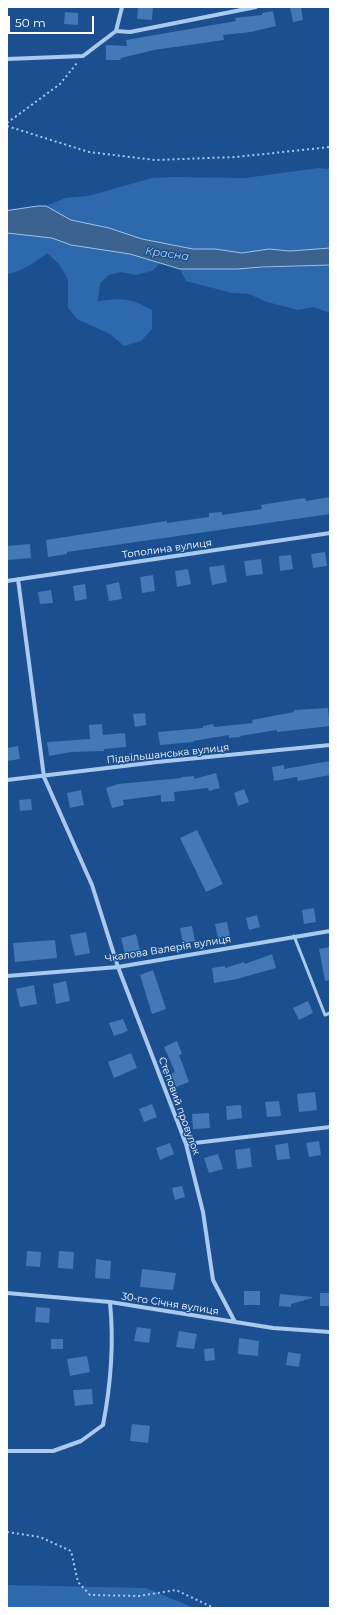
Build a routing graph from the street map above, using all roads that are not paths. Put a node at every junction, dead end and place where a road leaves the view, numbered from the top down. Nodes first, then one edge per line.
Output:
1 (122, 7) edge
2 (256, 7) edge
3 (116, 31) junction
4 (7, 59) edge
5 (330, 533) edge
6 (18, 579) junction
7 (7, 581) edge
8 (330, 745) edge
9 (44, 776) junction
10 (7, 780) edge
11 (330, 931) edge
12 (294, 936) junction
13 (118, 967) junction
14 (7, 976) edge
15 (330, 1013) edge
16 (330, 1126) edge
17 (186, 1144) junction
18 (7, 1293) edge
19 (110, 1302) junction
20 (235, 1322) junction
21 (330, 1332) edge
22 (7, 1450) edge

1 - 3 street
2 - 3 street
3 - 4 street
5 - 6 street, Тополина вулиця
6 - 7 street, Тополина вулиця
6 - 9 street, Степовий провулок
8 - 9 street, Підвільшанська вулиця
9 - 10 street, Підвільшанська вулиця
9 - 13 street, Степовий провулок
11 - 12 street, Чкалова Валерія вулиця
12 - 13 street, Чкалова Валерія вулиця
12 - 15 lane
13 - 14 street, Чкалова Валерія вулиця
13 - 17 street, Степовий провулок
16 - 17 street
17 - 20 street, Степовий провулок
18 - 19 street, 30-го Січня вулиця
19 - 20 street, 30-го Січня вулиця
19 - 22 street
20 - 21 street, 30-го Січня вулиця

